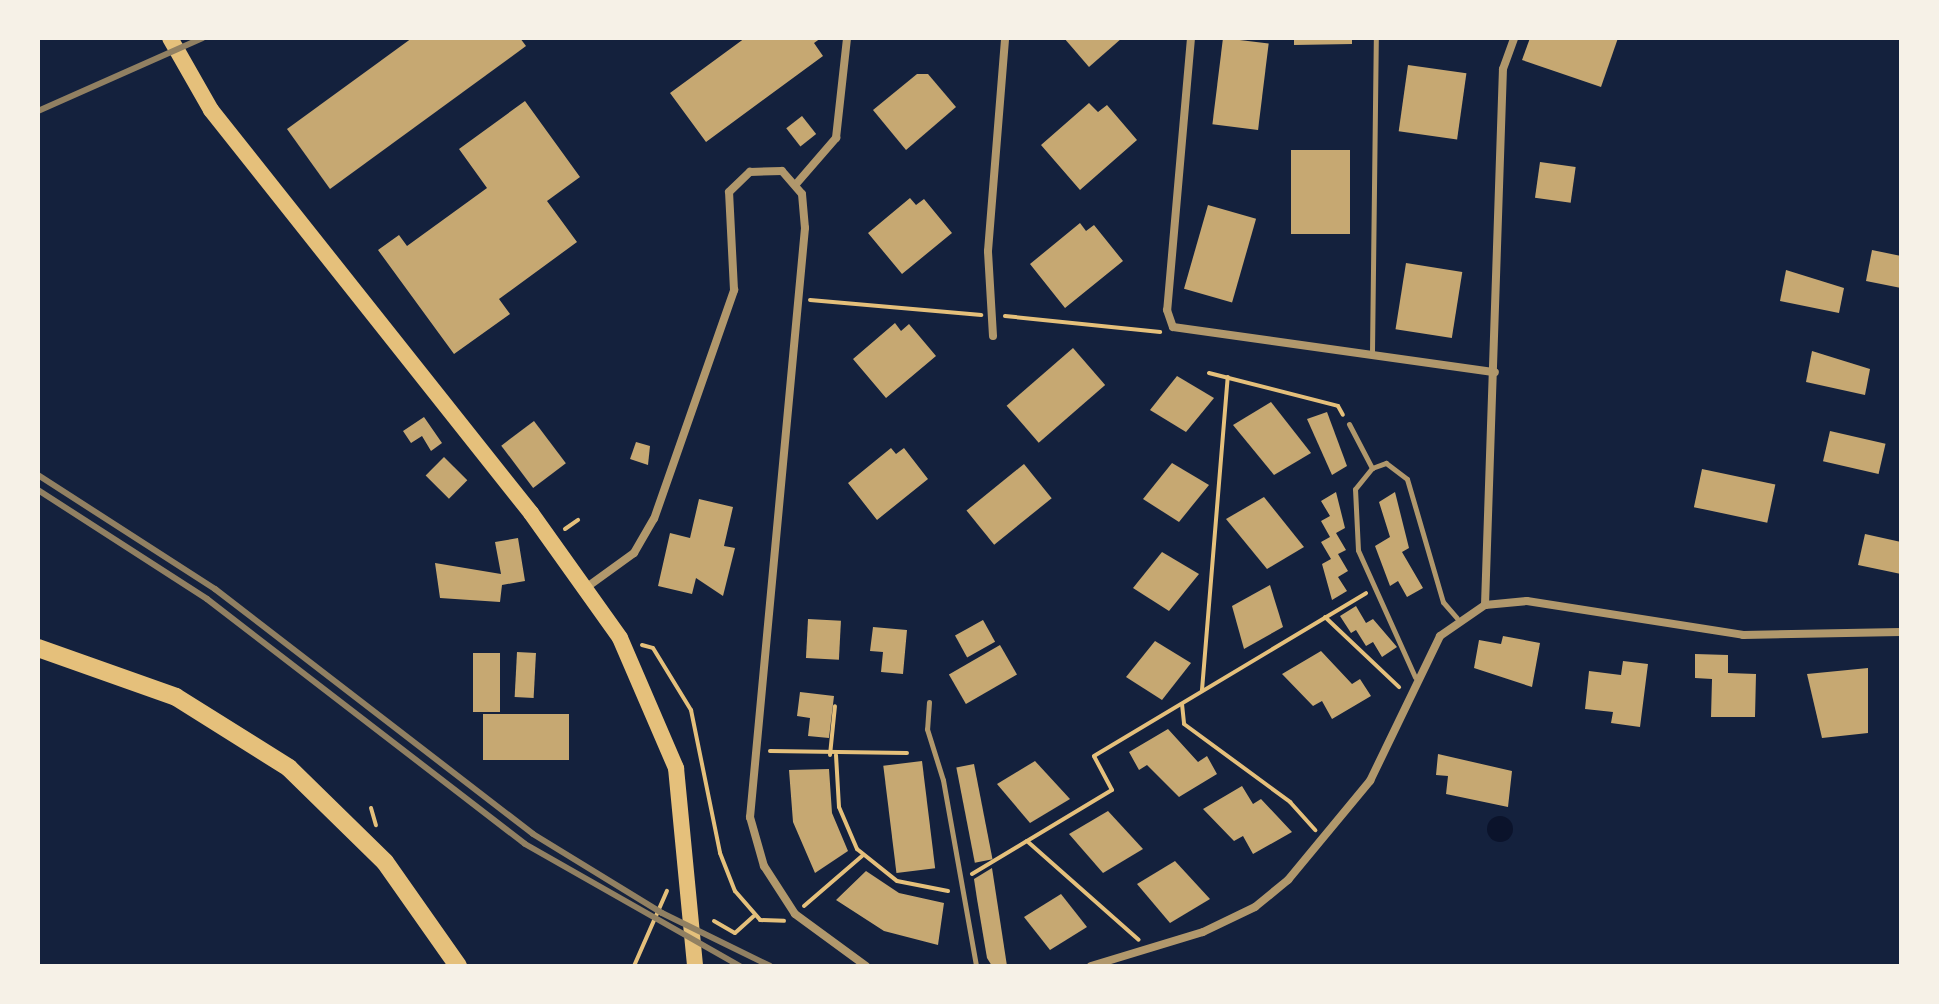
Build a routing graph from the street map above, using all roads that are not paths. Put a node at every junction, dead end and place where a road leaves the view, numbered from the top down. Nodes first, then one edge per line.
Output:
1 (170, 38) edge
2 (847, 38) edge
3 (1005, 38) edge
4 (1191, 38) edge
5 (1376, 38) edge
6 (1514, 38) edge
7 (797, 183) junction
8 (993, 336) dead end
9 (1372, 352) junction
10 (1495, 372) junction
11 (1349, 424) road end
12 (1372, 468) junction
13 (587, 587) junction
14 (1485, 605) junction
15 (1457, 618) junction
16 (1901, 632) edge
17 (38, 648) edge
18 (1415, 677) junction
19 (929, 702) dead end
20 (458, 966) edge
21 (695, 966) edge
22 (866, 966) edge
23 (976, 966) edge
24 (1091, 966) edge

1 - 13 main road
2 - 7 street
3 - 8 street
4 - 9 street
5 - 9 lane
6 - 10 street
7 - 13 street
7 - 22 street
9 - 10 street
10 - 14 street
11 - 12 lane
12 - 15 lane
12 - 18 lane
13 - 21 main road
14 - 15 street
14 - 16 street
15 - 18 street
17 - 20 main road
18 - 24 street
19 - 23 lane

